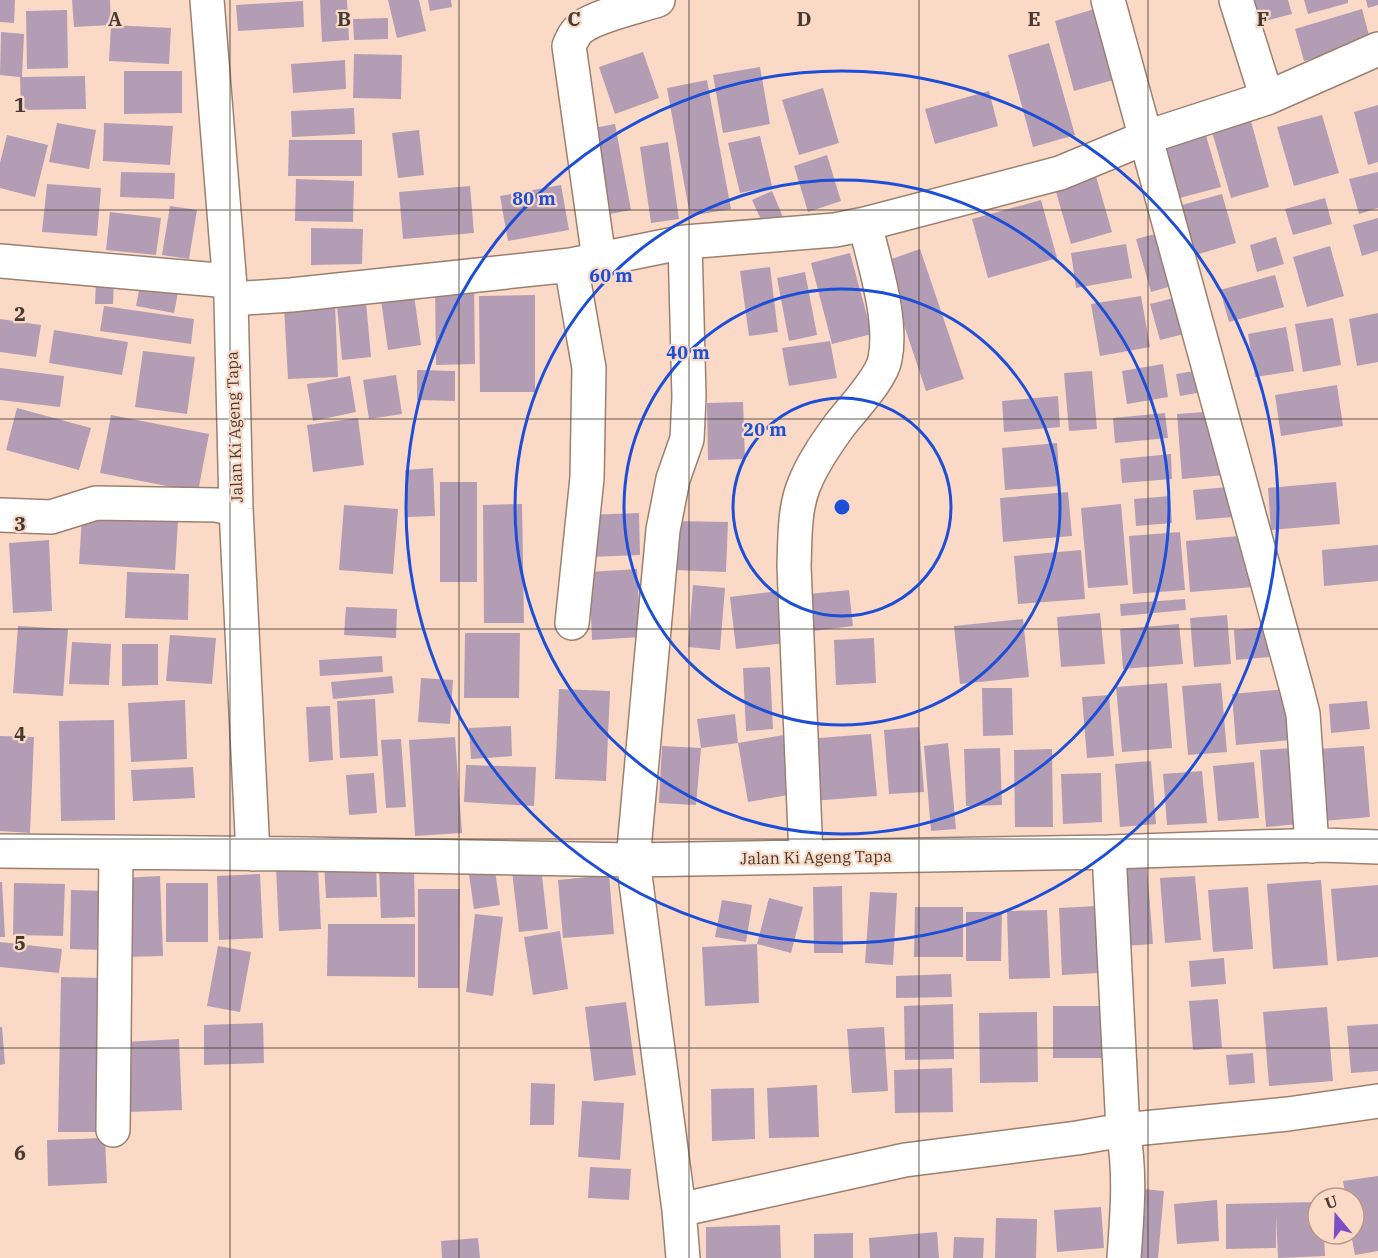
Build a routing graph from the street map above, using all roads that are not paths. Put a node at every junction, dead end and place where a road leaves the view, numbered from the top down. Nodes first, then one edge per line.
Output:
1 (207, 0) edge
2 (658, 0) edge
3 (1108, 0) edge
4 (1236, 0) edge
5 (1378, 49) edge
6 (1267, 98) junction
7 (1147, 137) junction
8 (865, 224) junction
9 (685, 242) junction
10 (0, 261) edge
11 (585, 262) junction
12 (237, 293) junction
13 (236, 509) junction
14 (0, 515) edge
15 (573, 624) dead end
16 (1312, 846) junction
17 (1378, 846) edge
18 (0, 851) edge
19 (1109, 852) junction
20 (116, 853) junction
21 (278, 854) junction
22 (806, 857) junction
23 (633, 860) junction
24 (1378, 1101) edge
25 (113, 1130) dead end
26 (1126, 1157) junction
27 (681, 1232) edge
28 (1124, 1258) edge

1 - 12 street, Jalan Ki Ageng Tapa
2 - 11 street
3 - 7 street
4 - 6 street
5 - 6 street
6 - 7 street
7 - 8 street
7 - 16 street
8 - 9 street
8 - 22 street
9 - 11 street
9 - 23 street
10 - 12 street
11 - 12 street
11 - 15 street
12 - 13 street, Jalan Ki Ageng Tapa
13 - 14 street
13 - 21 street, Jalan Ki Ageng Tapa
16 - 17 street, Jalan Ki Ageng Tapa
16 - 19 street, Jalan Ki Ageng Tapa
18 - 20 street, Jalan Ki Ageng Tapa
19 - 22 street, Jalan Ki Ageng Tapa
19 - 26 street
20 - 21 street, Jalan Ki Ageng Tapa
20 - 25 street
21 - 23 street, Jalan Ki Ageng Tapa
22 - 23 street, Jalan Ki Ageng Tapa
23 - 27 street
24 - 26 street
26 - 27 street
26 - 28 street

